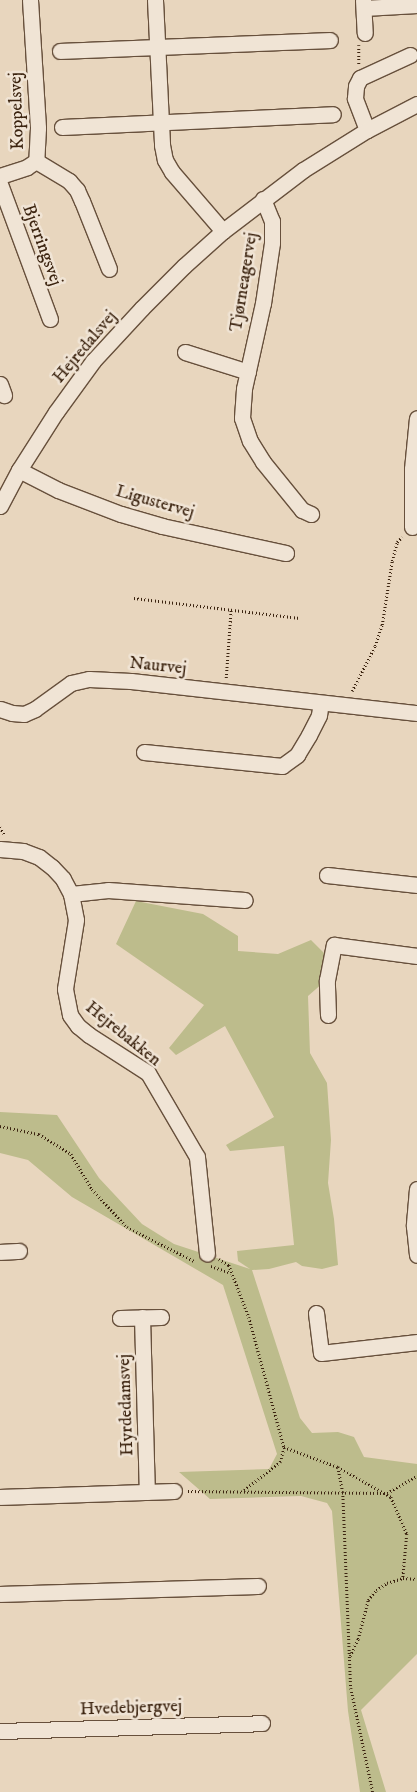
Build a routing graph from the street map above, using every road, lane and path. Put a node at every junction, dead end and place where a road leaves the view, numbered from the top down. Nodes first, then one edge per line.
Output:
1 (30, 0) edge
2 (155, 0) edge
3 (364, 4) edge
4 (417, 5) edge
5 (365, 32) joint
6 (330, 40) dead end
7 (157, 47) junction
8 (60, 51) dead end
9 (410, 55) dead end
10 (360, 78) junction
11 (416, 108) edge
12 (333, 114) dead end
13 (161, 122) junction
14 (62, 127) dead end
15 (367, 130) junction
16 (36, 161) junction
17 (0, 176) edge
18 (0, 184) edge
19 (263, 199) junction
20 (223, 230) junction
21 (109, 269) dead end
22 (50, 319) dead end
23 (185, 352) dead end
24 (248, 372) junction
25 (417, 418) edge
26 (414, 469) edge
27 (19, 470) junction
28 (0, 506) edge
29 (311, 514) dead end
30 (412, 527) joint
31 (286, 553) dead end
32 (134, 598) dead end
33 (231, 609) junction
34 (300, 618) dead end
35 (224, 692) junction
36 (322, 703) junction
37 (349, 705) junction
38 (0, 709) edge
39 (417, 713) edge
40 (144, 752) dead end
41 (0, 849) edge
42 (327, 875) dead end
43 (417, 885) edge
44 (71, 894) junction
45 (245, 900) dead end
46 (417, 956) edge
47 (328, 1015) dead end
48 (0, 1126) edge
49 (417, 1189) edge
50 (19, 1251) dead end
51 (0, 1252) edge
52 (417, 1255) edge
53 (202, 1259) junction
54 (231, 1273) junction
55 (316, 1313) dead end
56 (142, 1317) junction
57 (161, 1317) dead end
58 (120, 1318) dead end
59 (417, 1342) edge
60 (284, 1447) junction
61 (338, 1467) junction
62 (417, 1476) edge
63 (242, 1491) junction
64 (147, 1492) junction
65 (174, 1492) joint
66 (343, 1492) junction
67 (387, 1493) junction
68 (0, 1497) edge
69 (404, 1578) junction
70 (417, 1579) edge
71 (258, 1586) dead end
72 (0, 1594) edge
73 (349, 1658) junction
74 (262, 1723) dead end
75 (0, 1731) edge
76 (373, 1792) edge

1 - 16 street, Koppelsvej
2 - 7 street
3 - 4 street
3 - 5 street
5 - 10 path
6 - 7 street
7 - 8 street
7 - 13 street
9 - 10 street
10 - 15 street
11 - 15 street, Hejredalsvej
12 - 13 street
13 - 14 street
13 - 20 street
15 - 19 street, Hejredalsvej
16 - 17 street
16 - 21 street
18 - 22 street, Bjerringsvej
19 - 20 street, Hejredalsvej
19 - 24 street, Tjørneagervej
20 - 27 street, Hejredalsvej
23 - 24 street
24 - 29 street, Tjørneagervej
25 - 26 street
26 - 30 street
27 - 28 street, Hejredalsvej
27 - 31 street, Ligustervej
30 - 37 path
32 - 33 path
33 - 34 path
33 - 35 path
35 - 36 street, Naurvej
35 - 38 street, Naurvej
36 - 37 street, Naurvej
36 - 40 street
37 - 39 street, Naurvej
41 - 44 street, Hejrebakken
42 - 43 street
44 - 45 street
44 - 53 street, Hejrebakken
46 - 47 street
48 - 53 path
49 - 52 street
50 - 51 street
53 - 54 path
53 - 54 path
54 - 60 path
55 - 59 street
56 - 57 street
56 - 58 street
56 - 64 street, Hyrdedamsvej
60 - 61 path
60 - 63 path
61 - 66 path
61 - 67 path
62 - 67 path
63 - 65 path
63 - 66 path
64 - 65 street
64 - 68 street
66 - 67 path
66 - 73 path
67 - 69 path
69 - 70 path
69 - 73 path
71 - 72 street
73 - 76 path
74 - 75 street, Hvedebjergvej

